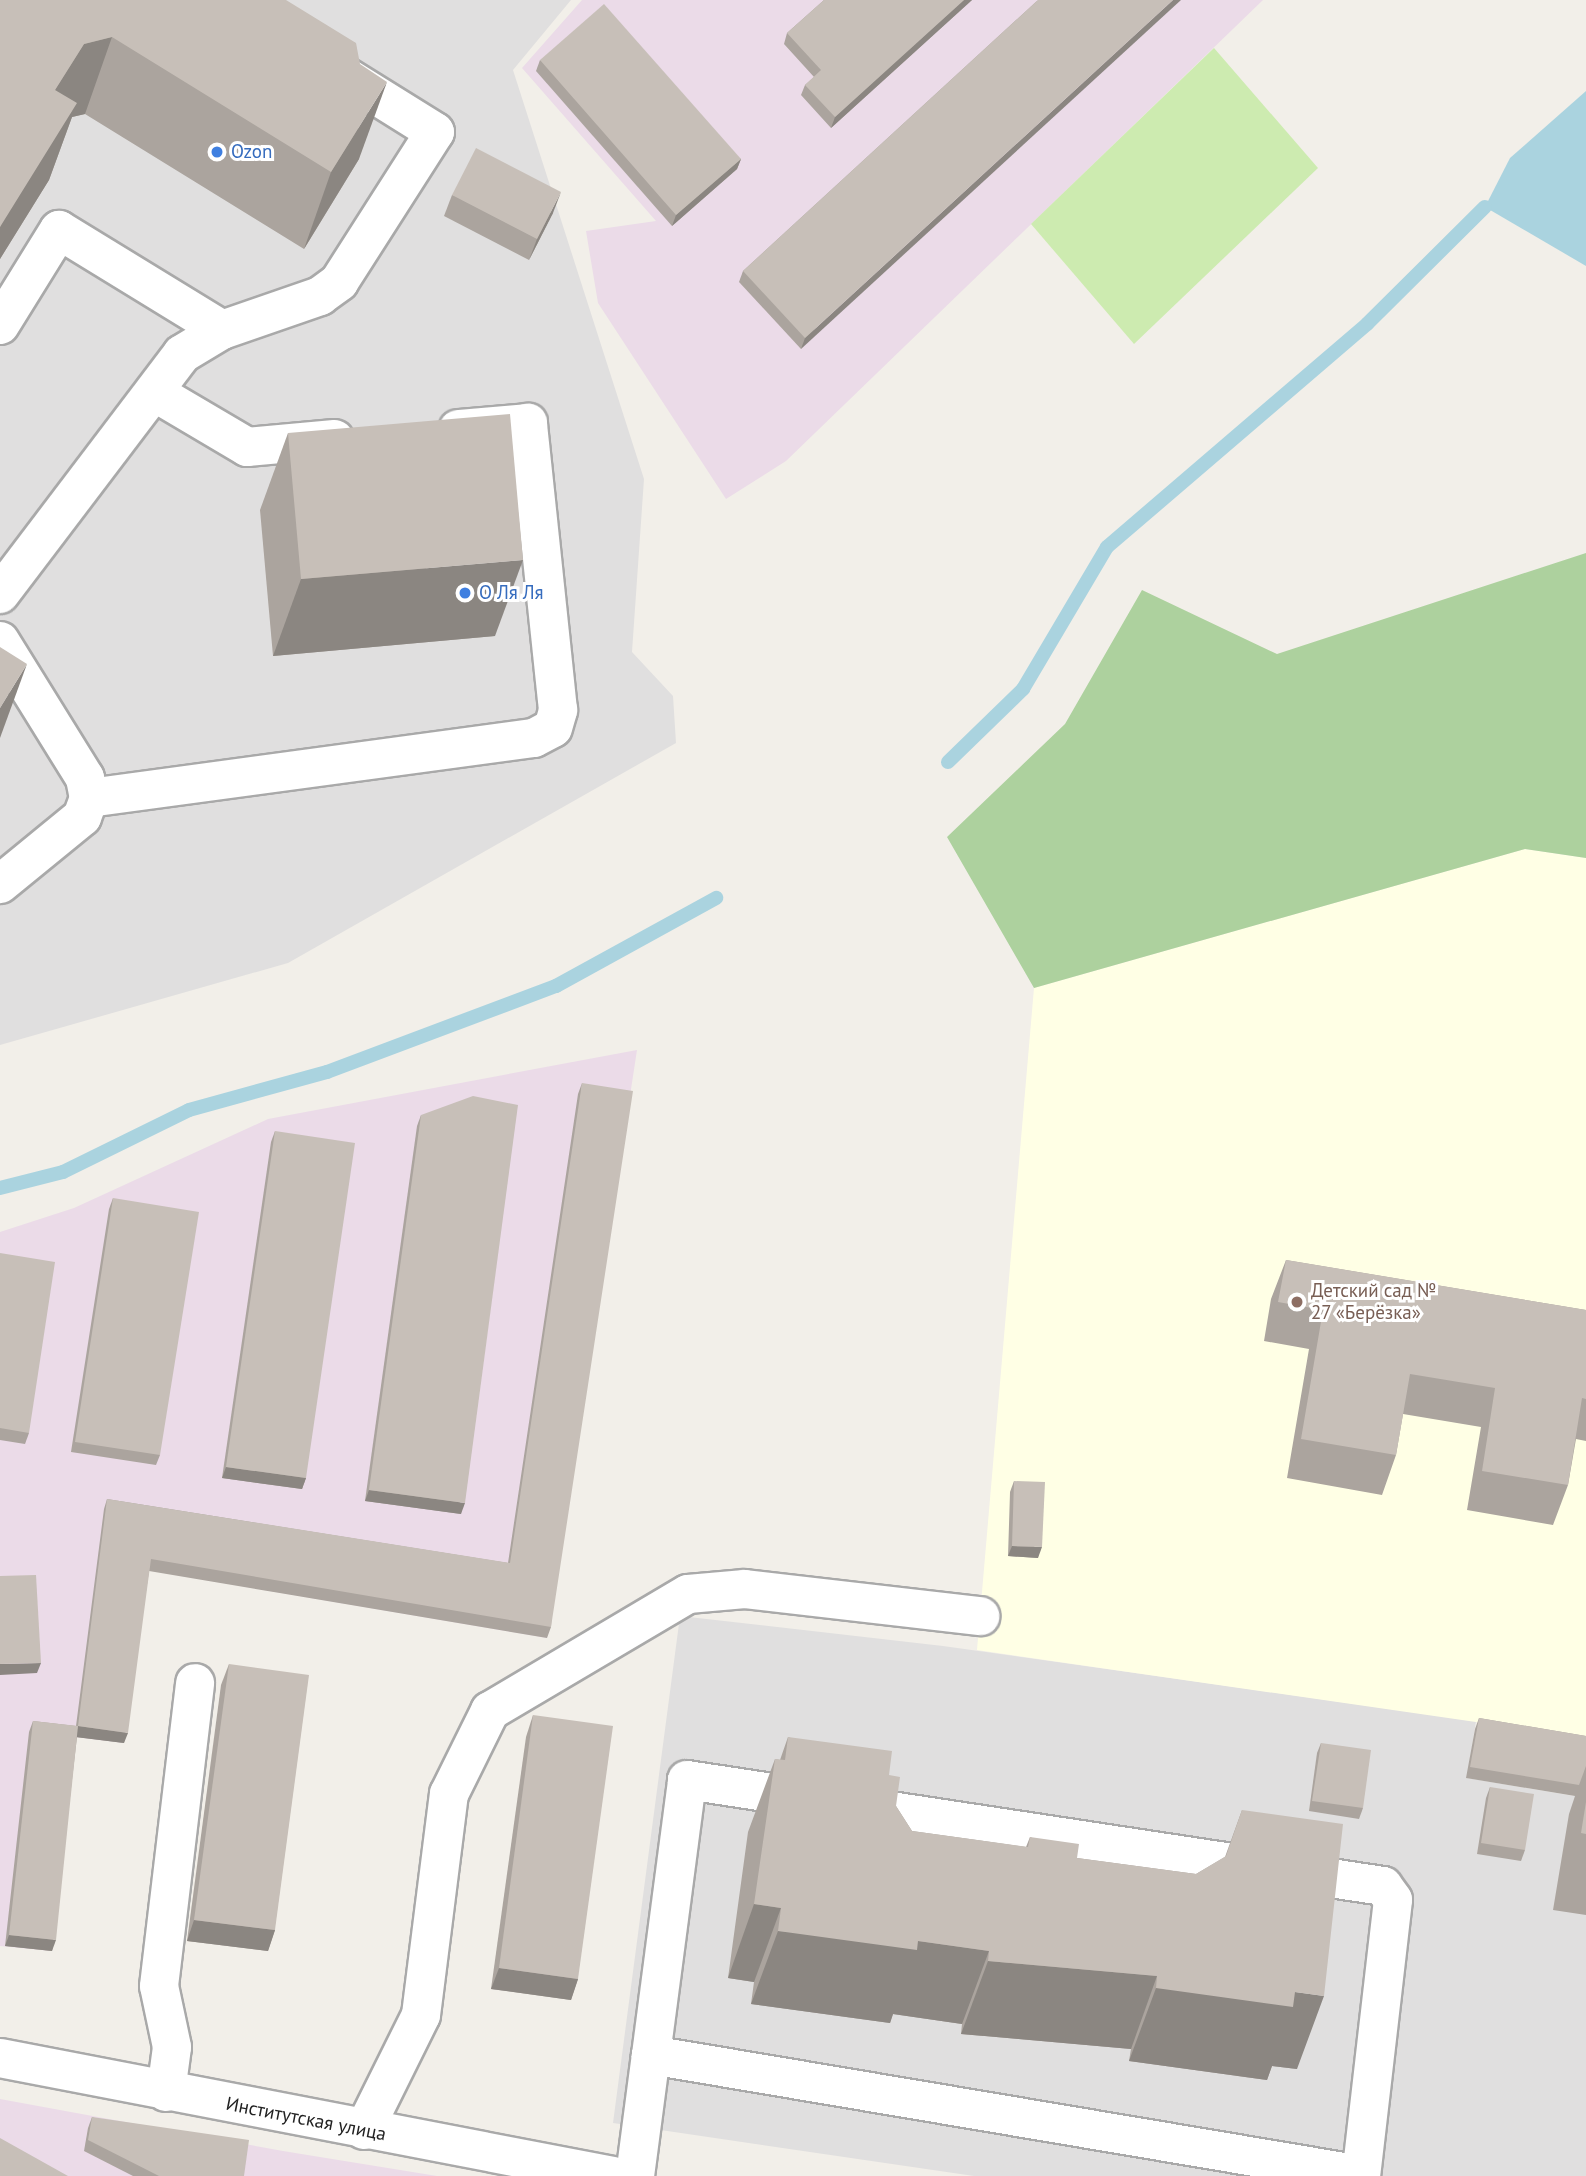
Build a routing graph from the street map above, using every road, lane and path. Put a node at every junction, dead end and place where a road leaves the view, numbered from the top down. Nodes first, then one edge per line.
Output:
1 (305, 51) edge
2 (0, 325) edge
3 (222, 330) junction
4 (154, 392) junction
5 (420, 432) edge
6 (366, 437) edge
7 (0, 594) edge
8 (0, 641) edge
9 (89, 798) junction
10 (0, 884) edge
11 (981, 1616) dead end
12 (195, 1683) dead end
13 (651, 2056) junction
14 (0, 2058) edge
15 (166, 2092) junction
16 (364, 2130) junction
17 (1361, 2175) edge
18 (613, 2176) edge
19 (635, 2176) edge

1 - 3 street
2 - 3 street
3 - 4 street
4 - 6 street
4 - 7 street
5 - 9 street
8 - 9 street
9 - 10 street
11 - 16 street
12 - 15 street
13 - 17 street
13 - 17 street
13 - 19 street
14 - 15 street, Институтская улица
15 - 16 street, Институтская улица
16 - 18 street, Институтская улица

